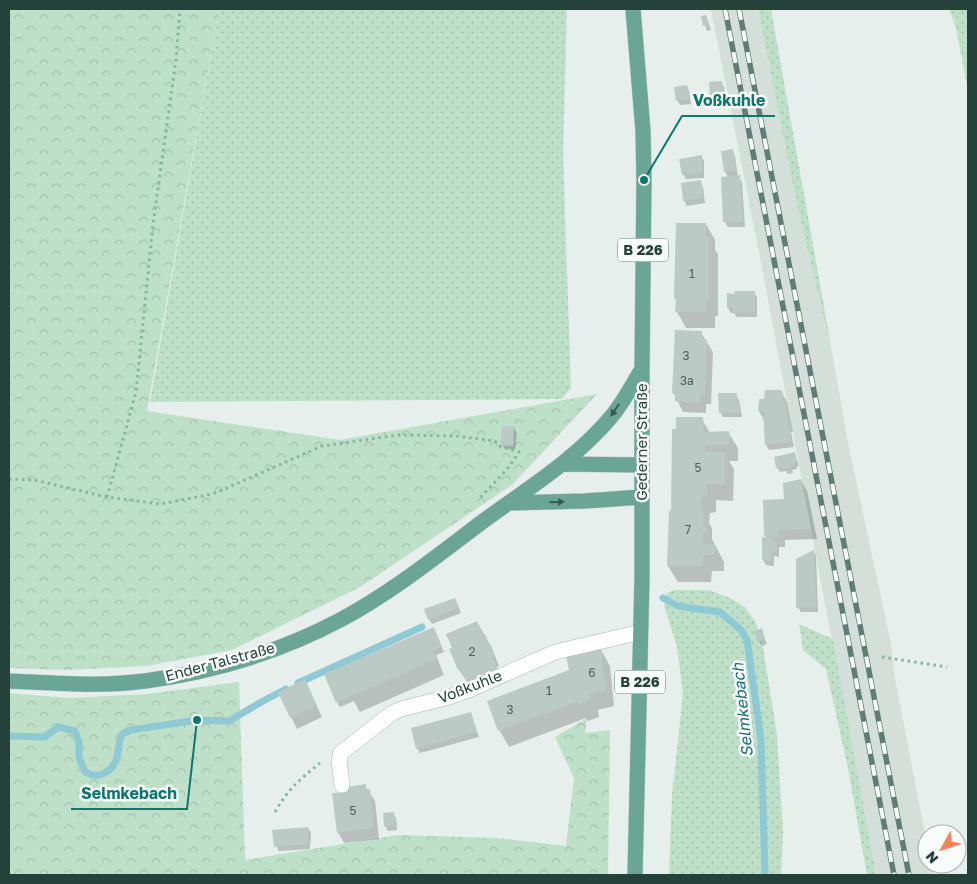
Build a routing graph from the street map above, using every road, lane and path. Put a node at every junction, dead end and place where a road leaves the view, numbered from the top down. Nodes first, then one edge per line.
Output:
1 (180, 9) edge
2 (633, 9) edge
3 (642, 369) junction
4 (520, 452) dead end
5 (562, 464) junction
6 (642, 465) junction
7 (9, 479) edge
8 (107, 497) junction
9 (642, 497) junction
10 (508, 502) junction
11 (641, 632) junction
12 (882, 657) dead end
13 (947, 667) dead end
14 (9, 681) edge
15 (341, 753) junction
16 (342, 785) dead end
17 (275, 812) dead end
18 (635, 875) edge

1 - 8 path
2 - 3 main road, Gederner Straße / B 226
3 -> 5 main road, Ender Talstraße
3 - 6 main road, Gederner Straße / B 226
4 - 8 path
5 - 6 main road
5 - 10 main road, Ender Talstraße
6 - 9 main road, Gederner Straße / B 226
7 - 8 path
10 -> 9 main road
9 - 11 main road, Gederner Straße / B 226
10 - 14 main road, Ender Talstraße
11 - 15 street, Voßkuhle
11 - 18 main road, Gederner Straße / B 226
12 - 13 path
15 - 16 street
15 - 17 path

